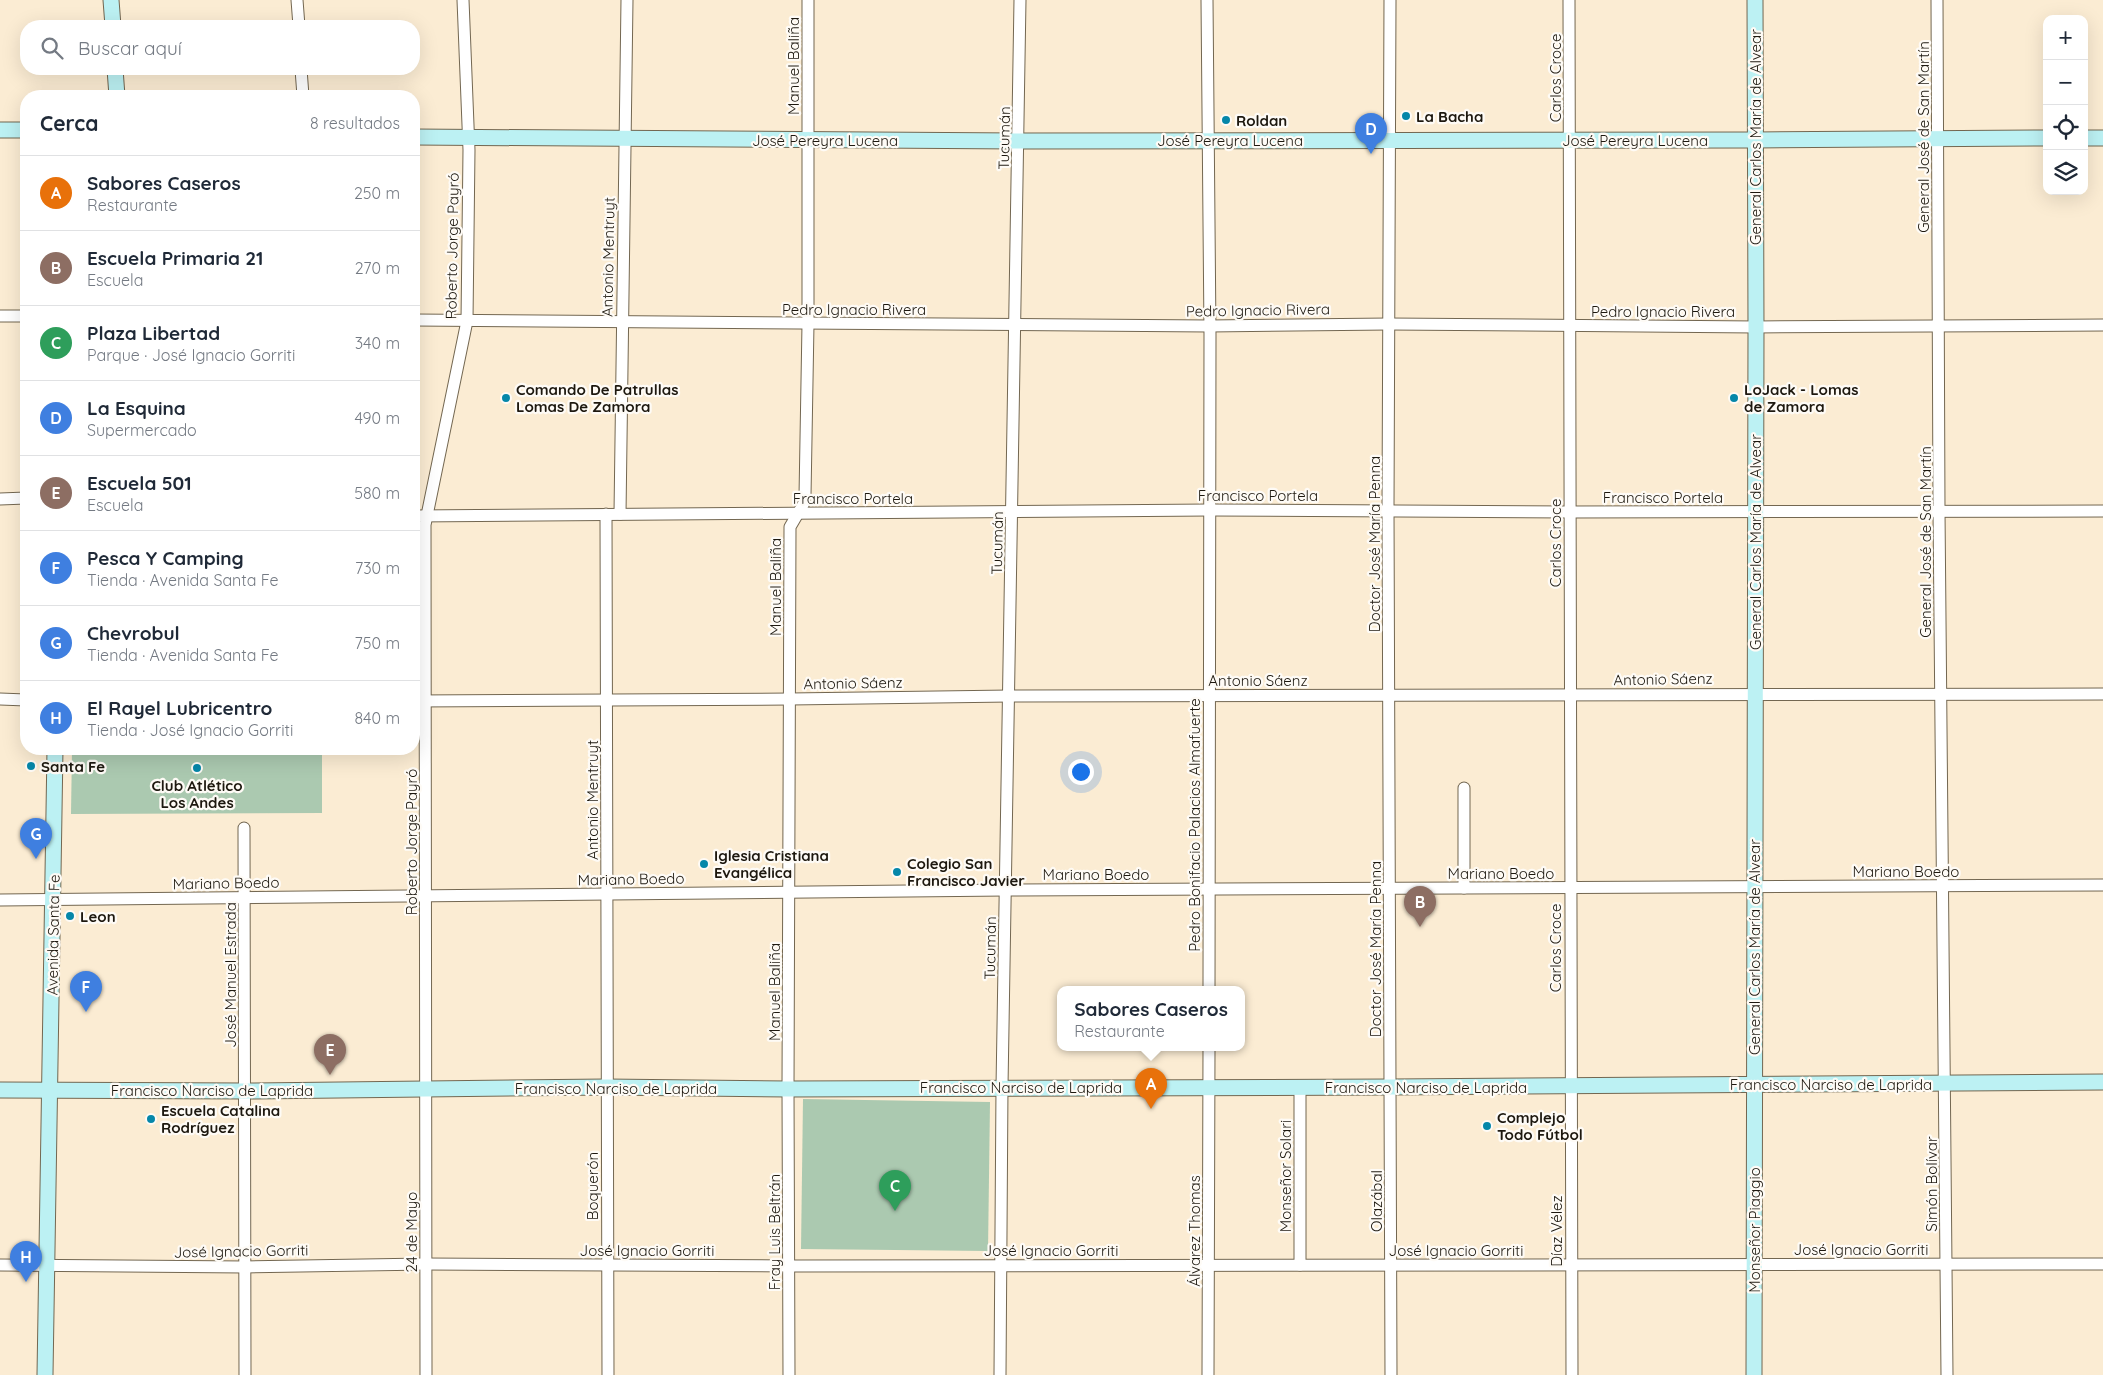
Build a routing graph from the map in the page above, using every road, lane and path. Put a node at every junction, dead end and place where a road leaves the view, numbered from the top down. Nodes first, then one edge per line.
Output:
1 (111, 0) edge
2 (297, 0) edge
3 (463, 0) edge
4 (627, 0) edge
5 (808, 0) edge
6 (1020, 0) edge
7 (1207, 0) edge
8 (1390, 0) edge
9 (1569, 0) edge
10 (1755, 0) edge
11 (1937, 0) edge
12 (113, 20) edge
13 (299, 20) edge
14 (115, 75) edge
15 (301, 75) edge
16 (117, 90) edge
17 (303, 90) edge
18 (0, 130) edge
19 (20, 130) edge
20 (420, 136) edge
21 (1938, 137) junction
22 (468, 138) junction
23 (2043, 138) edge
24 (2088, 138) edge
25 (2103, 138) edge
26 (626, 139) junction
27 (807, 139) junction
28 (1390, 139) junction
29 (1570, 140) junction
30 (1755, 140) junction
31 (1019, 141) junction
32 (1209, 141) junction
33 (0, 316) edge
34 (20, 316) edge
35 (420, 320) edge
36 (466, 321) junction
37 (622, 322) junction
38 (808, 324) junction
39 (1389, 324) junction
40 (1015, 325) junction
41 (2103, 325) edge
42 (1209, 326) junction
43 (1569, 326) junction
44 (1940, 326) junction
45 (1756, 327) junction
46 (20, 498) edge
47 (0, 499) edge
48 (1210, 510) junction
49 (1388, 510) junction
50 (1754, 511) junction
51 (1939, 511) junction
52 (2103, 511) edge
53 (1013, 512) junction
54 (1570, 512) junction
55 (799, 513) junction
56 (606, 514) junction
57 (620, 514) junction
58 (420, 516) edge
59 (426, 516) junction
60 (420, 675) edge
61 (1754, 693) junction
62 (1942, 694) junction
63 (2103, 694) edge
64 (1209, 695) junction
65 (1390, 695) junction
66 (1570, 695) junction
67 (1010, 696) junction
68 (0, 699) edge
69 (607, 699) junction
70 (790, 699) junction
71 (20, 700) edge
72 (420, 701) edge
73 (420, 729) edge
74 (55, 755) edge
75 (1464, 788) dead end
76 (244, 828) dead end
77 (2103, 885) edge
78 (1943, 886) junction
79 (1754, 887) junction
80 (1390, 888) junction
81 (1464, 888) junction
82 (1570, 888) junction
83 (1209, 889) junction
84 (1006, 890) junction
85 (790, 892) junction
86 (606, 895) junction
87 (426, 896) junction
88 (245, 898) junction
89 (0, 900) edge
90 (54, 900) junction
91 (1209, 986) edge
92 (1209, 1051) edge
93 (2103, 1082) edge
94 (1945, 1083) junction
95 (1754, 1085) junction
96 (1209, 1086) junction
97 (1571, 1086) junction
98 (606, 1087) junction
99 (1002, 1087) junction
100 (1300, 1087) junction
101 (1391, 1087) junction
102 (424, 1088) junction
103 (788, 1089) junction
104 (0, 1090) edge
105 (50, 1090) junction
106 (246, 1091) junction
107 (426, 1264) junction
108 (608, 1264) junction
109 (1755, 1264) junction
110 (1946, 1264) junction
111 (2103, 1264) edge
112 (1208, 1265) junction
113 (1300, 1265) junction
114 (1391, 1265) junction
115 (1571, 1265) junction
116 (0, 1266) edge
117 (46, 1266) junction
118 (245, 1266) junction
119 (789, 1266) junction
120 (1001, 1266) junction
121 (45, 1375) edge
122 (245, 1375) edge
123 (426, 1375) edge
124 (608, 1375) edge
125 (789, 1375) edge
126 (1000, 1375) edge
127 (1208, 1375) edge
128 (1391, 1375) edge
129 (1572, 1375) edge
130 (1754, 1375) edge
131 (1947, 1375) edge

1 - 12 street
2 - 13 street
3 - 22 street, Roberto Jorge Payró
4 - 26 street, Antonio Mentruyt
5 - 27 street, Manuel Baliña
6 - 31 street, Tucumán
7 - 32 street, Pedro Bonifacio Palacios Almafuerte
8 - 28 street, Doctor José María Penna
9 - 29 street, Carlos Croce
10 - 30 street, General Carlos María de Alvear
11 - 21 street, General José de San Martín
14 - 16 street
15 - 17 street
18 - 19 street
20 - 22 street, José Pereyra Lucena
21 - 23 street, José Pereyra Lucena
21 - 30 street, José Pereyra Lucena
21 - 44 street, General José de San Martín
22 - 26 street, José Pereyra Lucena
22 - 36 street, Roberto Jorge Payró
24 - 25 street
26 - 27 street, José Pereyra Lucena
26 - 37 street, Antonio Mentruyt
27 - 31 street, José Pereyra Lucena
27 - 38 street, Manuel Baliña
28 - 29 street, José Pereyra Lucena
28 - 32 street, José Pereyra Lucena
28 - 39 street, Doctor José María Penna
29 - 30 street, José Pereyra Lucena
29 - 43 street, Carlos Croce
30 - 45 street, General Carlos María de Alvear
31 - 32 street, José Pereyra Lucena
31 - 40 street, Tucumán
32 - 42 street, Pedro Bonifacio Palacios Almafuerte
33 - 34 street
35 - 36 street, Pedro Ignacio Rivera
36 - 37 street, Pedro Ignacio Rivera
36 - 59 street, Roberto Jorge Payró
37 - 38 street, Pedro Ignacio Rivera
37 - 57 street, Antonio Mentruyt
38 - 40 street, Pedro Ignacio Rivera
38 - 55 street, Manuel Baliña
39 - 42 street, Pedro Ignacio Rivera
39 - 43 street, Pedro Ignacio Rivera
39 - 49 street, Doctor José María Penna
40 - 42 street, Pedro Ignacio Rivera
40 - 53 street, Tucumán
41 - 44 street, Pedro Ignacio Rivera
42 - 48 street, Pedro Bonifacio Palacios Almafuerte
43 - 45 street, Pedro Ignacio Rivera
43 - 54 street, Carlos Croce
44 - 45 street, Pedro Ignacio Rivera
44 - 51 street, General José de San Martín
45 - 50 street, General Carlos María de Alvear
46 - 47 street
48 - 49 street, Francisco Portela
48 - 53 street, Francisco Portela
48 - 64 street, Pedro Bonifacio Palacios Almafuerte
49 - 54 street, Francisco Portela
49 - 65 street, Doctor José María Penna
50 - 51 street, Francisco Portela
50 - 54 street, Francisco Portela
50 - 61 street, General Carlos María de Alvear
51 - 52 street, Francisco Portela
51 - 62 street, General José de San Martín
53 - 55 street, Francisco Portela
53 - 67 street, Tucumán
54 - 66 street, Carlos Croce
55 - 57 street, Francisco Portela
55 - 70 street, Manuel Baliña
56 - 57 street, Francisco Portela
56 - 59 street, Francisco Portela
56 - 69 street, Antonio Mentruyt
58 - 59 street, Francisco Portela
59 - 60 street, Roberto Jorge Payró
61 - 62 street, Antonio Sáenz
61 - 66 street, Antonio Sáenz
61 - 79 street, General Carlos María de Alvear
62 - 63 street, Antonio Sáenz
62 - 78 street, General José de San Martín
64 - 65 street, Antonio Sáenz
64 - 67 street, Antonio Sáenz
64 - 83 street, Pedro Bonifacio Palacios Almafuerte
65 - 66 street, Antonio Sáenz
65 - 80 street, Doctor José María Penna
66 - 82 street, Carlos Croce
67 - 70 street, Antonio Sáenz
67 - 84 street, Tucumán
68 - 71 street
69 - 70 street, Antonio Sáenz
69 - 72 street, Antonio Sáenz
69 - 86 street, Antonio Mentruyt
70 - 85 street, Manuel Baliña
73 - 87 street, Roberto Jorge Payró
74 - 90 street, Avenida Santa Fe
75 - 81 street
76 - 88 street, José Manuel Estrada
77 - 78 street, Mariano Boedo
78 - 79 street, Mariano Boedo
78 - 94 street, General José de San Martín
79 - 82 street, Mariano Boedo
79 - 95 street, General Carlos María de Alvear
80 - 81 street, Mariano Boedo
80 - 83 street, Mariano Boedo
80 - 101 street, Doctor José María Penna
81 - 82 street, Mariano Boedo
82 - 97 street, Carlos Croce
83 - 84 street, Mariano Boedo
83 - 91 street, Pedro Bonifacio Palacios Almafuerte
84 - 85 street, Mariano Boedo
84 - 99 street, Tucumán
85 - 86 street, Mariano Boedo
85 - 103 street, Manuel Baliña
86 - 87 street, Mariano Boedo
86 - 98 street, Antonio Mentruyt
87 - 88 street, Mariano Boedo
87 - 102 street, Roberto Jorge Payró
88 - 90 street, Mariano Boedo
88 - 106 street, José Manuel Estrada
89 - 90 street, Mariano Boedo
90 - 105 street, Avenida Santa Fe
92 - 96 street
93 - 94 street, Francisco Narciso de Laprida
94 - 95 street, Francisco Narciso de Laprida
94 - 110 street, Simón Bolívar
95 - 97 street, Francisco Narciso de Laprida
95 - 109 street, Monseñor Piaggio
96 - 99 street, Francisco Narciso de Laprida
96 - 100 street, Francisco Narciso de Laprida
96 - 112 street, Álvarez Thomas
97 - 101 street, Francisco Narciso de Laprida
97 - 115 street, Díaz Vélez
98 - 102 street, Francisco Narciso de Laprida
98 - 103 street, Francisco Narciso de Laprida
98 - 108 street, Boquerón
99 - 103 street, Francisco Narciso de Laprida
99 - 120 street, Tucumán
100 - 101 street, Francisco Narciso de Laprida
100 - 113 street, Monseñor Solari
101 - 114 street, Olazábal
102 - 106 street, Francisco Narciso de Laprida
102 - 107 street, 24 de Mayo
103 - 119 street, Fray Luis Beltrán
104 - 105 street, Francisco Narciso de Laprida
105 - 106 street, Francisco Narciso de Laprida
105 - 117 street, Avenida Santa Fe
106 - 118 street, José Manuel Estrada
107 - 108 street, José Ignacio Gorriti
107 - 118 street, José Ignacio Gorriti
107 - 123 street, 24 de Mayo
108 - 119 street, José Ignacio Gorriti
108 - 124 street, Boquerón
109 - 110 street, José Ignacio Gorriti
109 - 115 street, José Ignacio Gorriti
109 - 130 street, Monseñor Piaggio
110 - 111 street, José Ignacio Gorriti
110 - 131 street, Simón Bolívar
112 - 113 street, José Ignacio Gorriti
112 - 120 street, José Ignacio Gorriti
112 - 127 street, Álvarez Thomas
113 - 114 street, José Ignacio Gorriti
114 - 115 street, José Ignacio Gorriti
114 - 128 street, Olazábal
115 - 129 street, Díaz Vélez
116 - 117 street, José Ignacio Gorriti
117 - 118 street, José Ignacio Gorriti
117 - 121 street, Avenida Santa Fe
118 - 122 street, José Manuel Estrada
119 - 120 street, José Ignacio Gorriti
119 - 125 street, Fray Luis Beltrán
120 - 126 street, Tucumán

